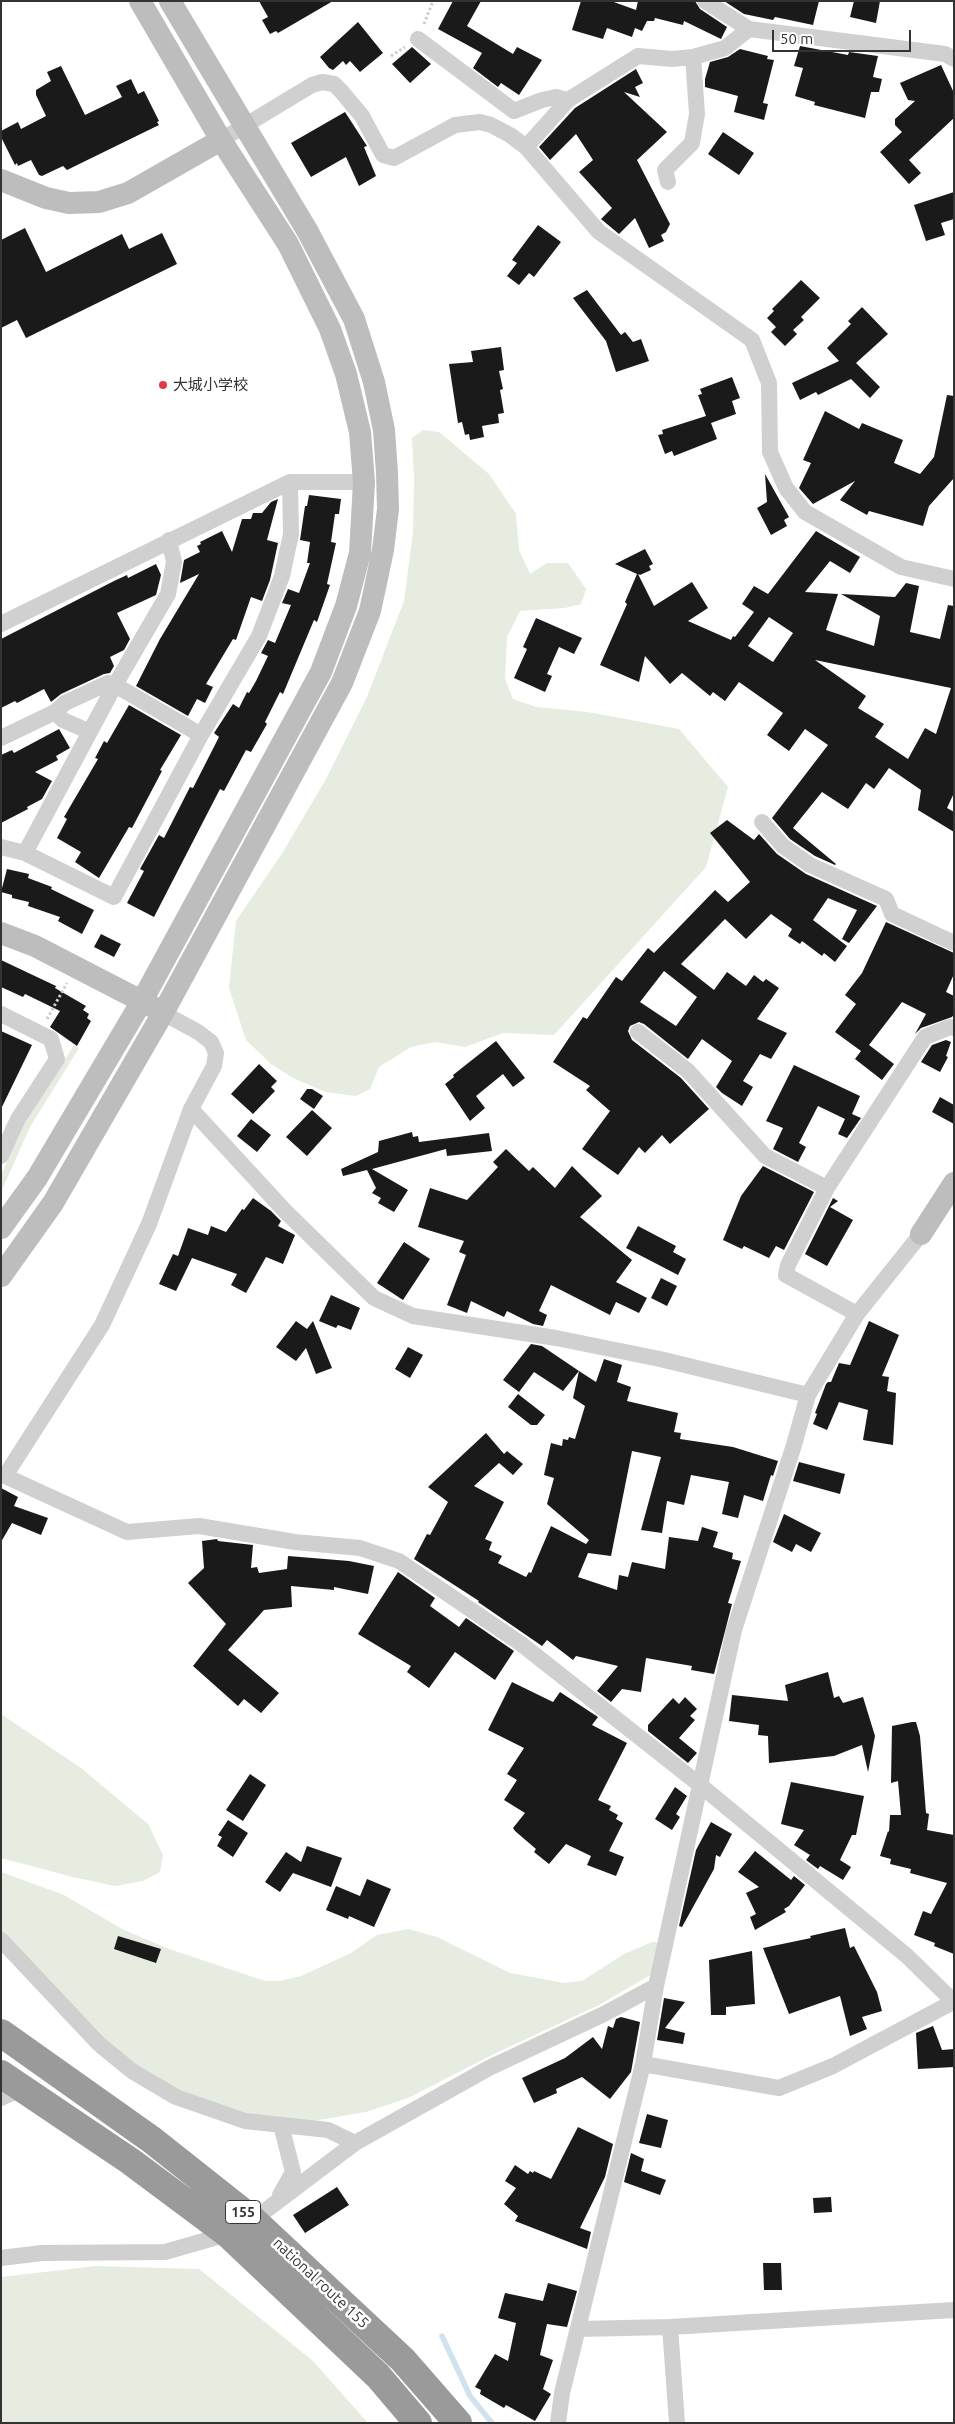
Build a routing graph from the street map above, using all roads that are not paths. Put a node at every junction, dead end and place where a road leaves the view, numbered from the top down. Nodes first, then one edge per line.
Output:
1 (140, 1) edge
2 (170, 1) edge
3 (705, 1) edge
4 (749, 29) junction
5 (418, 39) dead end
6 (693, 57) junction
7 (954, 59) edge
8 (568, 100) junction
9 (245, 126) junction
10 (221, 140) junction
11 (526, 147) junction
12 (1, 180) edge
13 (668, 182) dead end
14 (290, 482) junction
15 (364, 482) junction
16 (169, 540) junction
17 (954, 579) edge
18 (1, 624) edge
19 (116, 685) junction
20 (55, 712) junction
21 (90, 732) junction
22 (201, 735) junction
23 (1, 738) edge
24 (762, 822) dead end
25 (1, 847) edge
26 (25, 853) junction
27 (1, 933) edge
28 (954, 943) edge
29 (142, 1001) junction
30 (163, 1013) junction
31 (1, 1014) edge
32 (954, 1028) edge
33 (638, 1032) dead end
34 (192, 1109) junction
35 (1, 1156) edge
36 (954, 1183) edge
37 (827, 1188) junction
38 (1, 1228) edge
39 (921, 1234) joint
40 (1, 1276) edge
41 (857, 1314) junction
42 (808, 1395) junction
43 (700, 1785) junction
44 (1, 1940) edge
45 (656, 1986) junction
46 (954, 2002) edge
47 (1, 2033) edge
48 (643, 2064) junction
49 (9, 2087) edge
50 (281, 2125) junction
51 (355, 2143) junction
52 (278, 2199) junction
53 (253, 2220) junction
54 (228, 2234) junction
55 (1, 2258) edge
56 (954, 2310) edge
57 (670, 2327) junction
58 (578, 2329) junction
59 (418, 2423) edge
60 (458, 2423) edge
61 (558, 2423) edge
62 (677, 2423) edge

1 - 10 street
2 - 9 street
3 - 4 street
4 - 6 street
4 - 7 street
5 - 8 street
6 - 8 street
6 - 13 street
8 - 11 street
9 - 10 street
9 - 11 street
9 - 30 street
10 - 12 street
10 - 15 street
11 - 17 street
14 - 15 street
14 - 16 street
14 - 22 street
15 - 29 street
16 - 18 street
16 - 19 street
19 - 20 street
19 - 21 street
19 - 22 street
20 - 21 street
20 - 23 street
21 - 26 street
22 - 26 street
24 - 28 street
25 - 26 street
27 - 29 street
29 - 30 street
29 - 38 street
30 - 34 street
30 - 40 street
31 - 35 street
32 - 37 street
33 - 37 street
34 - 42 street
34 - 43 street
36 - 39 street
37 - 41 street
39 - 41 street
41 - 42 street
42 - 43 street
43 - 45 street
43 - 46 street
44 - 50 street
45 - 48 street
45 - 51 street
46 - 48 street
47 - 53 highway, national route 155 / 155
48 - 58 street
49 - 54 highway, national route 155 / 155
50 - 51 street
50 - 52 street
51 - 52 street
52 - 53 street
53 - 54 street
53 - 60 highway, national route 155 / 155
54 - 55 street
54 - 59 highway, national route 155 / 155
56 - 57 street
57 - 58 street
57 - 62 street
58 - 61 street

